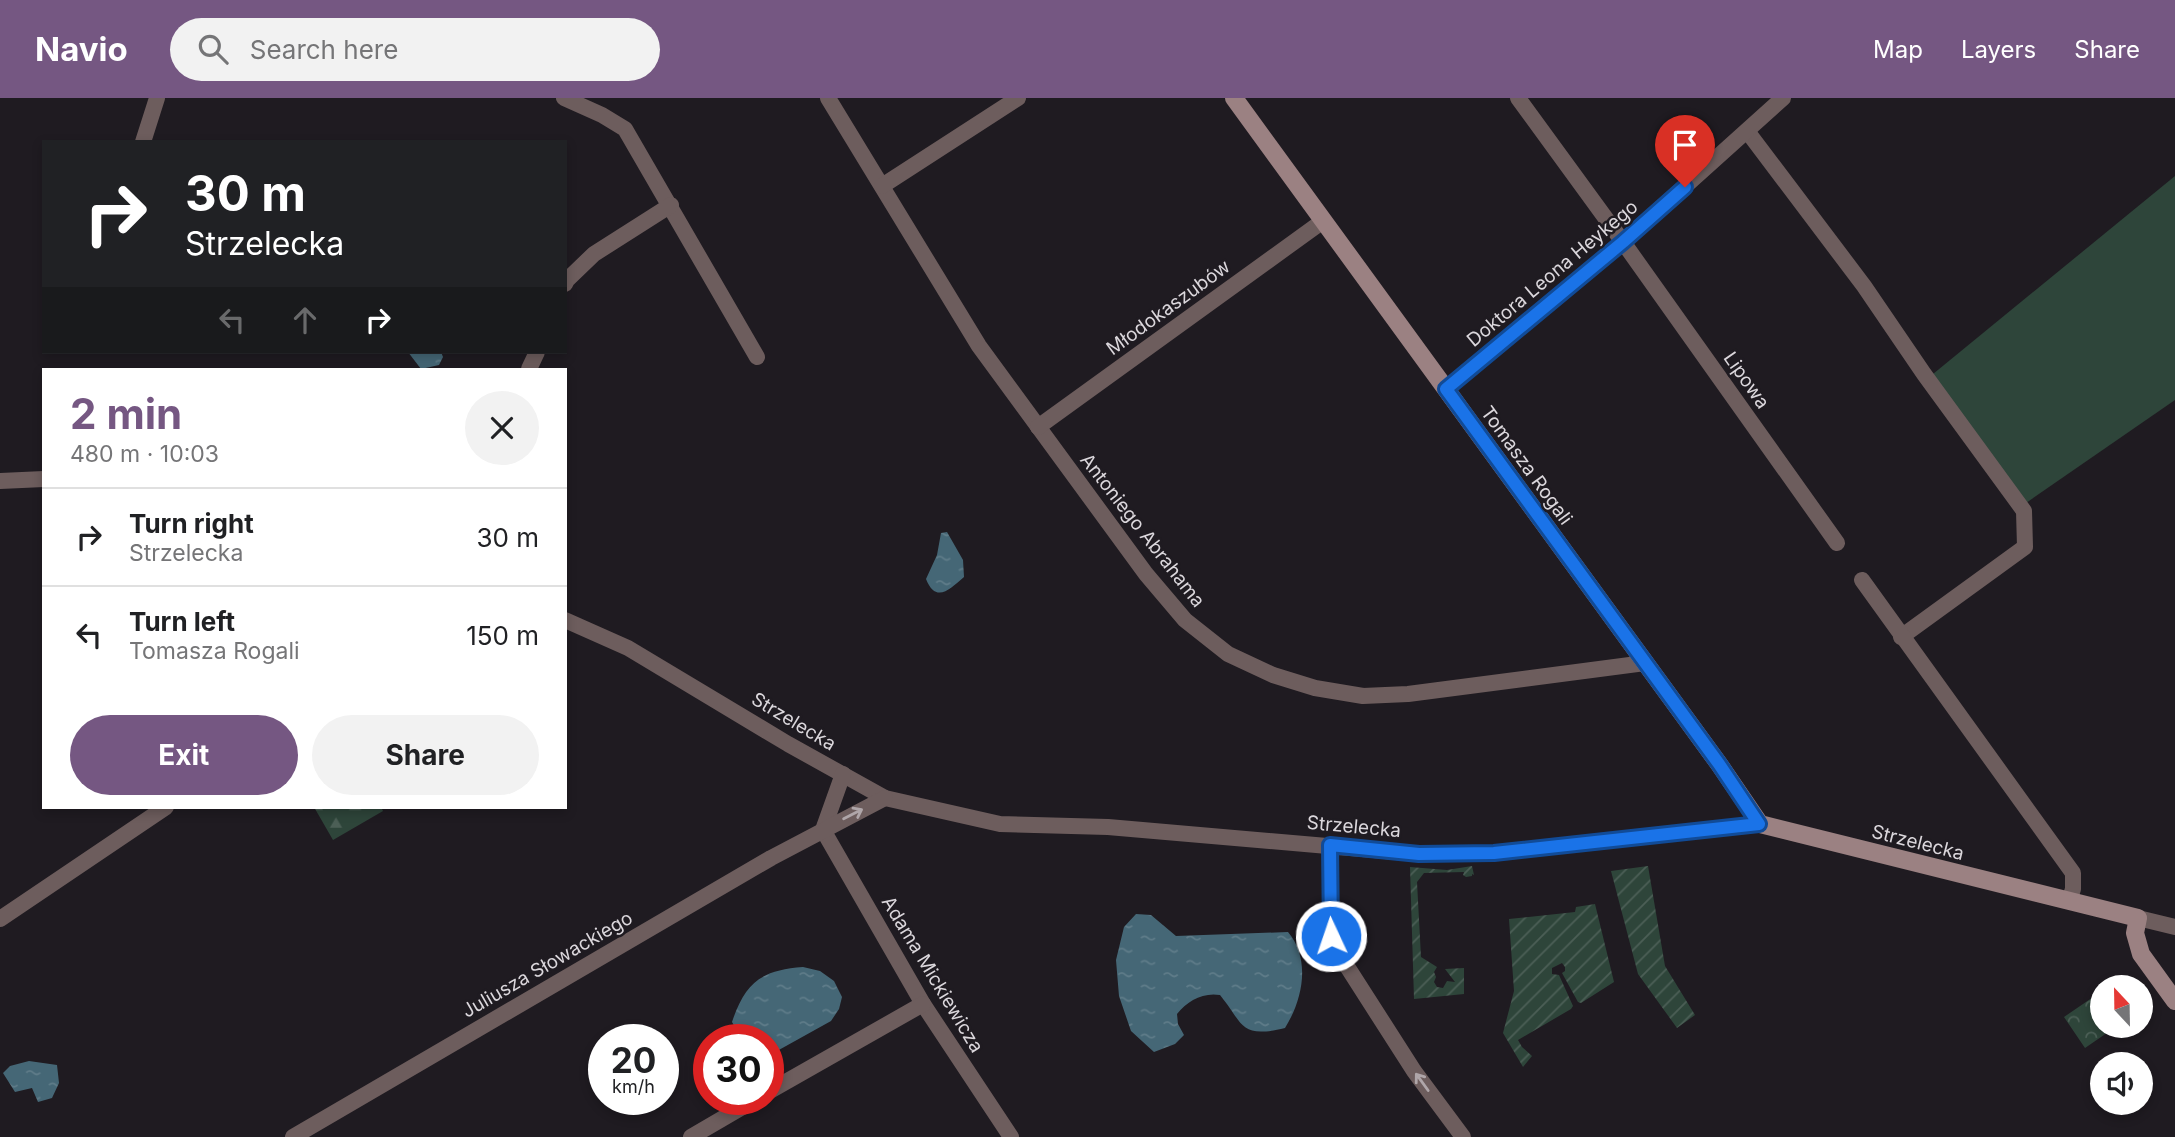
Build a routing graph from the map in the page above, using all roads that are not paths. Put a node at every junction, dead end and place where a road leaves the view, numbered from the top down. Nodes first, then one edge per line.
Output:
1 (157, 98) edge
2 (564, 98) edge
3 (828, 98) edge
4 (1018, 98) edge
5 (1234, 98) edge
6 (1518, 98) edge
7 (1783, 98) edge
8 (1746, 131) junction
9 (144, 140) edge
10 (882, 186) junction
11 (671, 205) junction
12 (1323, 220) junction
13 (1623, 242) junction
14 (567, 280) edge
15 (757, 357) dead end
16 (1446, 389) junction
17 (1038, 427) junction
18 (42, 479) edge
19 (0, 481) edge
20 (1837, 543) dead end
21 (1862, 580) dead end
22 (567, 621) edge
23 (1901, 637) junction
24 (1645, 663) junction
25 (843, 774) junction
26 (885, 798) junction
27 (163, 809) edge
28 (1759, 824) junction
29 (823, 830) junction
30 (1330, 845) junction
31 (2069, 901) junction
32 (2138, 918) junction
33 (0, 919) edge
34 (2175, 927) edge
35 (2175, 1001) edge
36 (923, 1004) junction
37 (784, 1083) edge
38 (729, 1115) edge
39 (293, 1137) edge
40 (691, 1137) edge
41 (1012, 1137) edge
42 (1463, 1137) edge

1 - 9 street
2 - 11 street
3 - 10 street, Antoniego Abrahama
4 - 10 street
5 - 12 street, Tomasza Rogali
6 - 13 street, Lipowa
7 - 8 street, Doktora Leona Heykego
8 - 13 street, Doktora Leona Heykego
8 - 23 street
10 - 17 street, Antoniego Abrahama
11 - 14 street
11 - 15 street
12 - 16 street, Tomasza Rogali
12 - 17 street, Młodokaszubów
13 - 16 street, Doktora Leona Heykego
13 - 20 street, Lipowa
16 - 24 street, Tomasza Rogali
17 - 24 street, Antoniego Abrahama
18 - 19 street
21 - 23 street
22 - 25 street, Strzelecka
23 - 31 street
24 - 28 street, Tomasza Rogali
25 - 26 street, Strzelecka
25 - 29 street
29 -> 26 street, Juliusza Słowackiego
26 - 30 street, Strzelecka
27 - 33 street
28 - 30 street, Strzelecka
28 - 31 street, Strzelecka
29 - 36 street, Adama Mickiewicza
29 - 39 street, Juliusza Słowackiego
42 -> 30 street
31 - 32 street, Strzelecka
32 - 34 street, Strzelecka
32 - 35 street
36 - 37 street
36 - 41 street, Adama Mickiewicza
38 - 40 street

